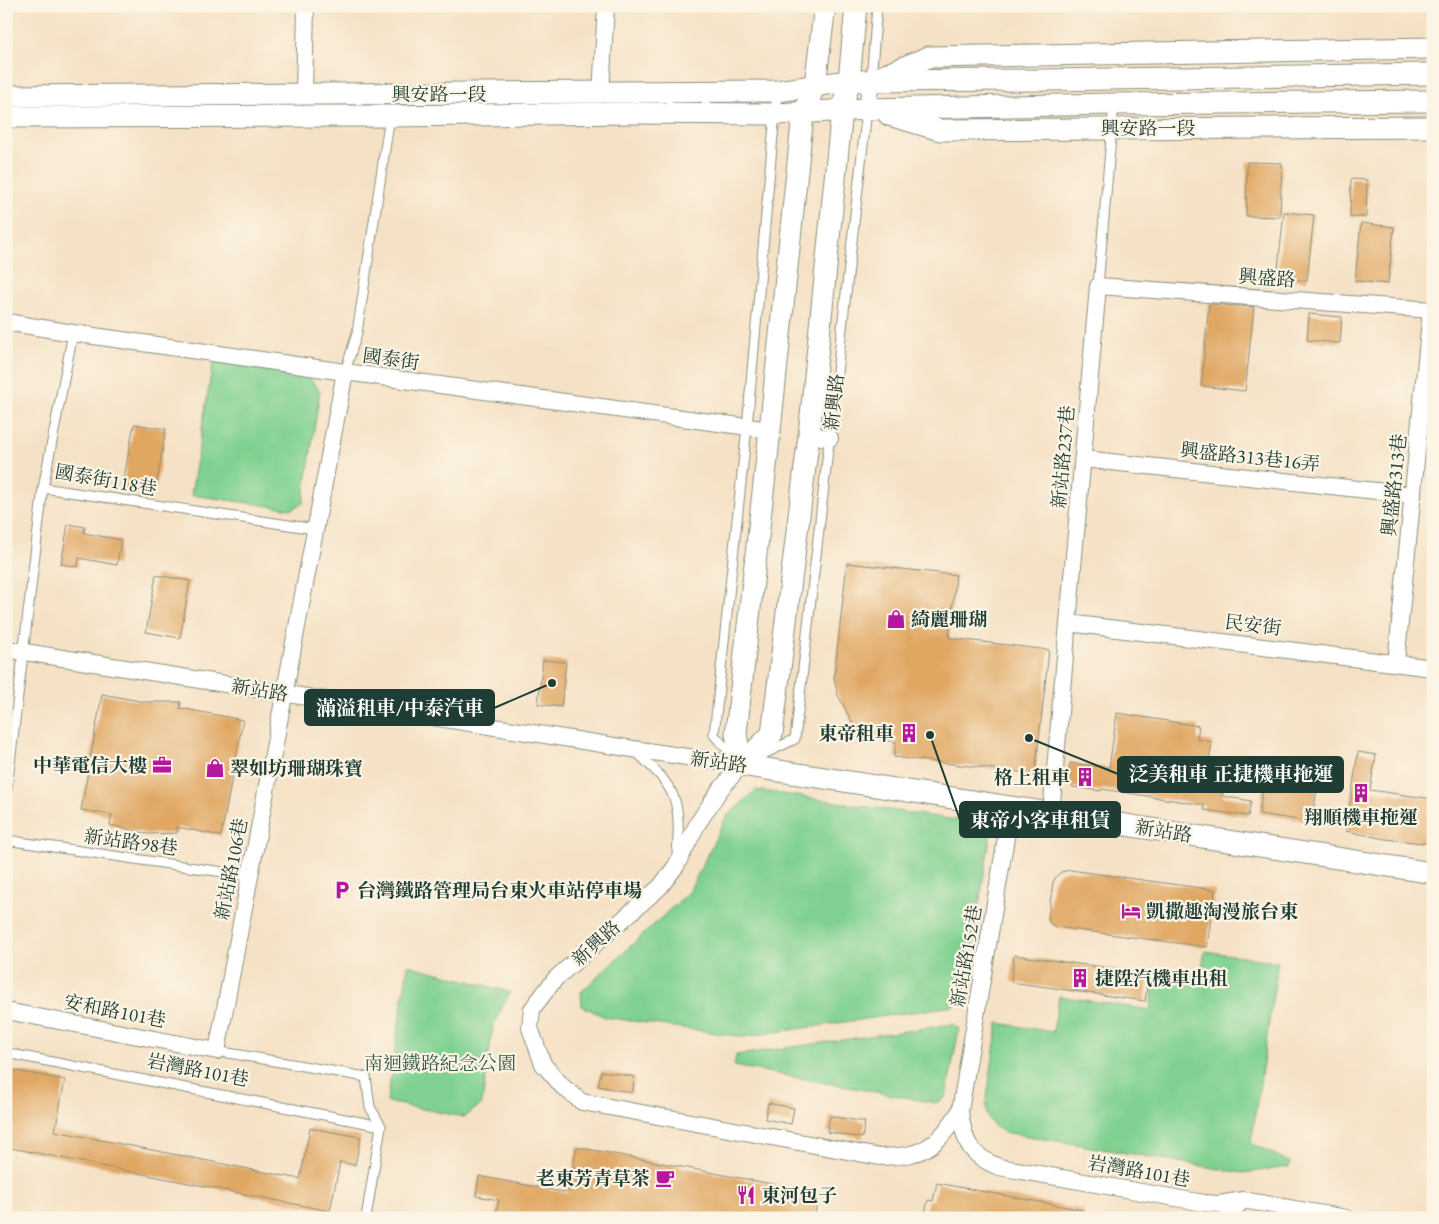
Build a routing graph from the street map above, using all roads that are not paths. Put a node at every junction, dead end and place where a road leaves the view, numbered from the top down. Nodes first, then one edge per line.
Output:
1 (306, 6) edge
2 (606, 6) edge
3 (825, 6) edge
4 (856, 6) edge
5 (877, 6) edge
6 (1433, 48) edge
7 (1433, 74) edge
8 (849, 81) junction
9 (871, 81) junction
10 (814, 85) junction
11 (777, 92) junction
12 (600, 93) junction
13 (304, 94) junction
14 (6, 96) edge
15 (1433, 100) edge
16 (1114, 104) junction
17 (867, 109) junction
18 (842, 110) junction
19 (776, 114) junction
20 (803, 114) junction
21 (390, 116) junction
22 (6, 117) edge
23 (1433, 127) edge
24 (1112, 128) junction
25 (1098, 286) junction
26 (1432, 310) edge
27 (6, 322) edge
28 (73, 333) junction
29 (344, 372) junction
30 (747, 427) junction
31 (770, 430) junction
32 (808, 434) junction
33 (830, 438) junction
34 (1083, 458) junction
35 (43, 488) junction
36 (1413, 495) junction
37 (315, 529) junction
38 (1068, 623) junction
39 (6, 649) edge
40 (24, 652) junction
41 (1396, 663) junction
42 (1433, 668) edge
43 (284, 694) junction
44 (633, 750) junction
45 (742, 765) junction
46 (6, 796) edge
47 (1011, 808) junction
48 (1051, 814) junction
49 (6, 840) edge
50 (676, 866) junction
51 (1433, 872) edge
52 (250, 876) junction
53 (6, 1011) edge
54 (217, 1051) junction
55 (6, 1053) edge
56 (960, 1111) junction
57 (381, 1126) junction
58 (1243, 1200) junction
59 (1336, 1217) edge
60 (366, 1218) edge
61 (1226, 1218) edge

1 - 13 street
2 - 12 street
3 - 10 street
4 - 8 street, 新興路
5 - 9 lane, 新興路
6 - 9 street, 興安路一段
7 - 9 street, 興安路一段
8 - 9 street, 興安路一段
8 - 10 street, 興安路一段
8 - 18 street, 新興路
9 - 17 street, 新興路
10 - 11 street, 興安路一段
10 - 20 street
11 - 12 street, 興安路一段
11 - 19 lane
12 - 13 street, 興安路一段
13 - 14 street, 興安路一段
15 - 16 street, 興安路一段
16 - 17 street, 興安路一段
16 - 24 lane, 新站路237巷
17 - 18 street, 興安路一段
17 - 24 street, 興安路一段
17 - 33 lane, 新興路
18 - 20 street, 興安路一段
18 - 32 street, 新興路
19 - 20 street, 興安路一段
19 - 21 street, 興安路一段
19 - 30 lane
20 - 31 street
21 - 22 street, 興安路一段
21 - 29 lane
23 - 24 street, 興安路一段
24 - 25 lane, 新站路237巷
25 - 26 street, 興盛路
25 - 34 street, 新站路237巷
26 - 36 street, 興盛路313巷
27 - 28 street, 國泰街
28 - 29 street, 國泰街
28 - 35 lane, 國泰街118巷
29 - 30 street, 國泰街
29 - 37 street, 新站路106巷
30 - 31 street, 國泰街
30 - 45 lane
31 - 45 street
32 - 33 street
32 - 45 street, 新興路
33 - 45 lane, 新興路
34 - 36 street, 興盛路313巷16弄
34 - 38 street, 新站路237巷
35 - 37 lane, 國泰街118巷
35 - 40 lane
36 - 41 street, 興盛路313巷
37 - 43 street, 新站路106巷
38 - 41 street, 民安街
38 - 48 street, 新站路237巷
39 - 40 street, 新站路
40 - 43 street, 新站路
40 - 46 lane
41 - 42 street, 民安街
43 - 44 street, 新站路
43 - 52 street, 新站路106巷
44 - 45 street, 新站路
44 - 50 lane
45 - 47 street, 新站路
45 - 50 street, 新興路
47 - 48 street, 新站路
47 - 56 street, 新站路152巷
48 - 51 street, 新站路
49 - 52 lane, 新站路98巷
50 - 56 street, 新興路
52 - 54 street, 新站路106巷
53 - 54 street, 安和路101巷
54 - 57 lane
55 - 57 lane, 岩灣路101巷
56 - 58 street, 岩灣路101巷
57 - 60 lane
58 - 59 street, 岩灣路101巷
58 - 61 street

